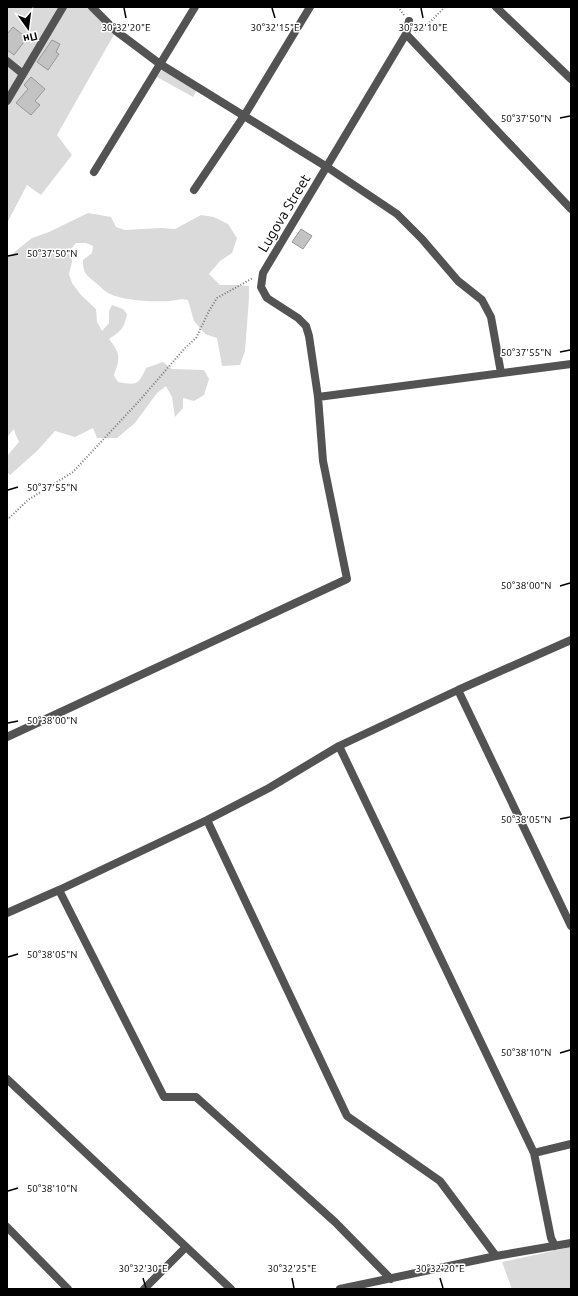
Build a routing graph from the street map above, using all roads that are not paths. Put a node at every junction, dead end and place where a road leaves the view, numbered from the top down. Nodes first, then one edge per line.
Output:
1 (63, 7) edge
2 (92, 7) edge
3 (195, 7) edge
4 (310, 7) edge
5 (496, 7) edge
6 (409, 21) dead end
7 (406, 34) junction
8 (7, 61) edge
9 (160, 64) junction
10 (23, 74) junction
11 (571, 79) edge
12 (7, 102) edge
13 (244, 116) junction
14 (327, 167) junction
15 (94, 172) dead end
16 (194, 190) dead end
17 (571, 209) edge
18 (571, 364) edge
19 (501, 373) junction
20 (318, 397) junction
21 (571, 640) edge
22 (458, 690) junction
23 (7, 737) edge
24 (340, 746) junction
25 (208, 820) junction
26 (59, 890) junction
27 (7, 913) edge
28 (571, 926) edge
29 (7, 1079) edge
30 (571, 1144) edge
31 (534, 1153) junction
32 (7, 1227) edge
33 (571, 1243) edge
34 (555, 1246) junction
35 (186, 1247) junction
36 (496, 1256) junction
37 (391, 1278) junction
38 (68, 1289) edge
39 (144, 1289) edge
40 (231, 1289) edge
41 (340, 1289) edge

1 - 10 street
2 - 9 street
3 - 9 street
4 - 13 street
5 - 11 street
6 - 7 street, Lugova Street
7 - 14 street, Lugova Street
7 - 17 street
8 - 10 street
9 - 13 street
9 - 15 street
10 - 12 street
13 - 14 street
13 - 16 street
14 - 19 street
14 - 20 street, Lugova Street
18 - 19 street
19 - 20 street
20 - 23 street
21 - 22 street
22 - 24 street
22 - 28 street
24 - 25 street
24 - 31 street
25 - 26 street
25 - 36 street
26 - 27 street
26 - 37 street
29 - 35 street
30 - 31 street
31 - 34 street
32 - 38 street
33 - 34 street
34 - 36 street
35 - 39 street
35 - 40 street
36 - 37 street
37 - 41 street

